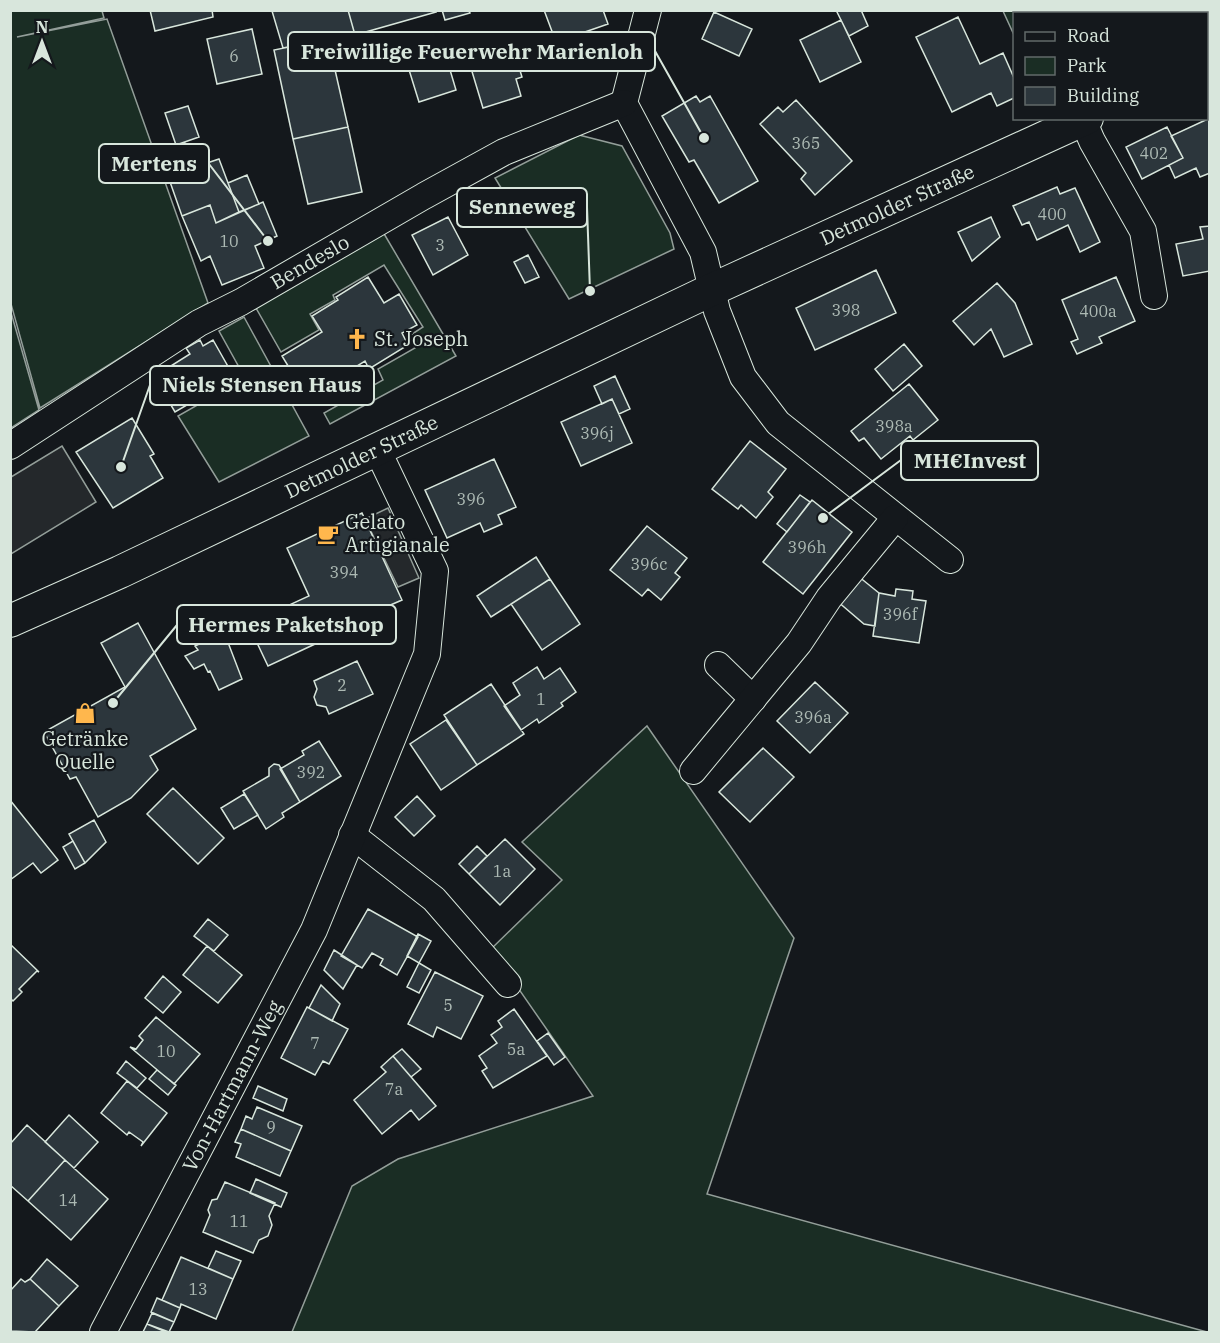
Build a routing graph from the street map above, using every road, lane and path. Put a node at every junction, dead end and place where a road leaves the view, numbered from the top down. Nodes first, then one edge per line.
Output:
1 (648, 10) edge
2 (624, 103) junction
3 (1083, 120) edge
4 (1086, 120) edge
5 (711, 290) junction
6 (1154, 296) dead end
7 (10, 446) edge
8 (377, 449) junction
9 (895, 518) junction
10 (950, 560) dead end
11 (10, 621) edge
12 (718, 665) dead end
13 (753, 699) junction
14 (693, 771) dead end
15 (352, 835) junction
16 (508, 984) dead end
17 (103, 1332) edge

1 - 2 street
2 - 5 street
2 - 7 street, Bendeslo
3 - 5 street, Detmolder Straße
4 - 6 street, Detmolder Straße
5 - 8 street, Detmolder Straße
5 - 9 street
8 - 11 street, Detmolder Straße
8 - 15 street, Von-Hartmann-Weg
9 - 10 street
9 - 13 street
12 - 13 street
13 - 14 street
15 - 16 street
15 - 17 street, Von-Hartmann-Weg

